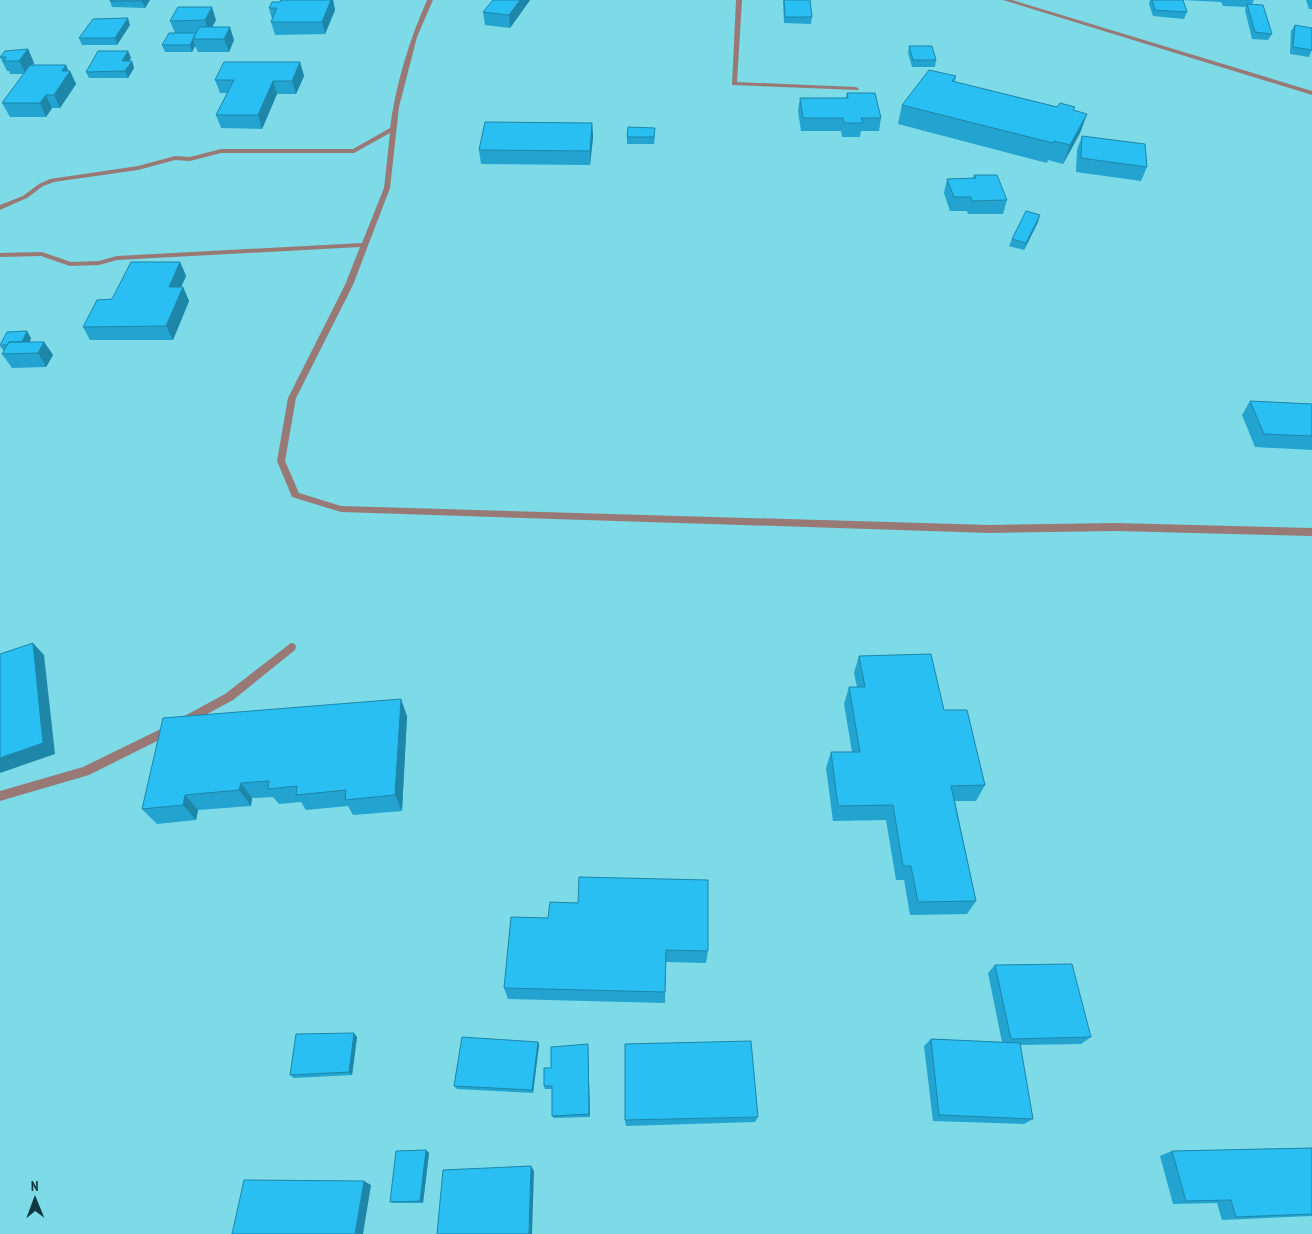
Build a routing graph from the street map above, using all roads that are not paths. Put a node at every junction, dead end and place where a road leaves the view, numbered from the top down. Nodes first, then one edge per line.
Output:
1 (430, 0) edge
2 (739, 0) edge
3 (1006, 0) edge
4 (856, 89) dead end
5 (1312, 93) edge
6 (393, 129) junction
7 (0, 208) edge
8 (365, 245) junction
9 (0, 255) edge
10 (1312, 532) edge
11 (292, 647) dead end
12 (0, 796) edge

1 - 6 street
2 - 4 street
3 - 5 street
6 - 7 street
6 - 8 street
8 - 9 street
8 - 10 street
11 - 12 street

